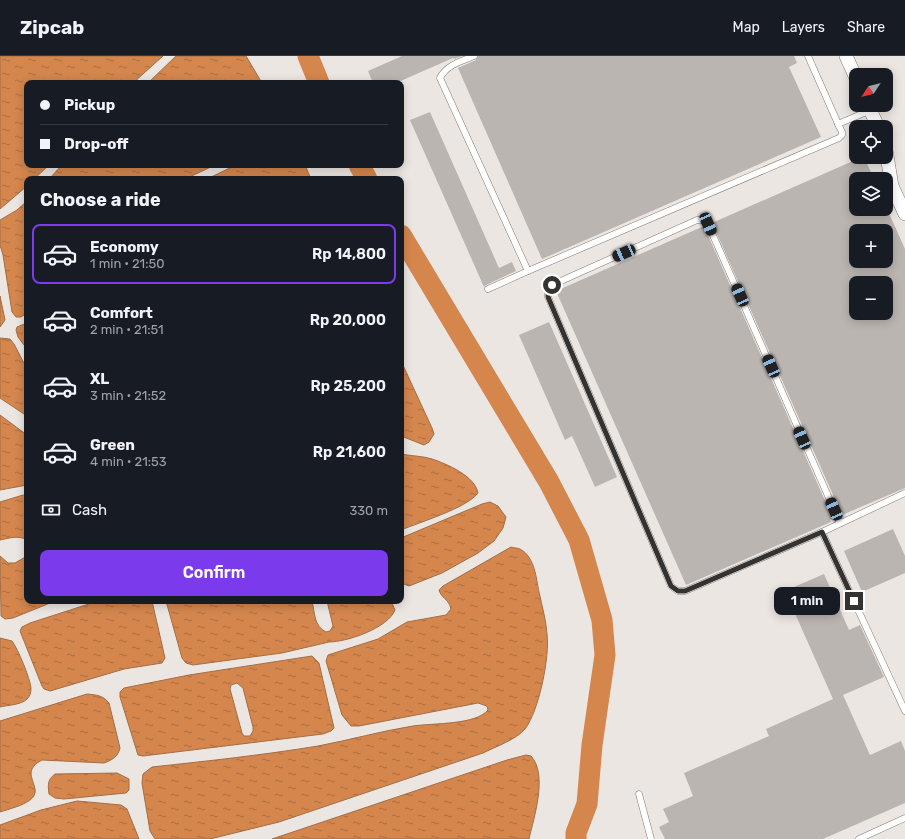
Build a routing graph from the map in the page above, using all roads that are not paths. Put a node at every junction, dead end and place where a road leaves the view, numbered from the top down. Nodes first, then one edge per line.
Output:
1 (474, 56) edge
2 (808, 56) edge
3 (846, 56) edge
4 (851, 68) edge
5 (861, 112) edge
6 (839, 126) junction
7 (888, 164) edge
8 (905, 214) edge
9 (528, 271) junction
10 (488, 289) dead end
11 (905, 494) edge
12 (840, 523) junction
13 (822, 532) junction
14 (905, 711) edge
15 (639, 794) dead end
16 (905, 818) edge
17 (651, 839) edge
18 (859, 839) edge

1 - 9 lane
2 - 6 lane
3 - 4 street
5 - 6 lane
6 - 9 lane
7 - 8 street
9 - 10 lane
11 - 12 lane
12 - 13 lane
12 - 13 lane
13 - 14 lane
15 - 17 lane
16 - 18 lane

